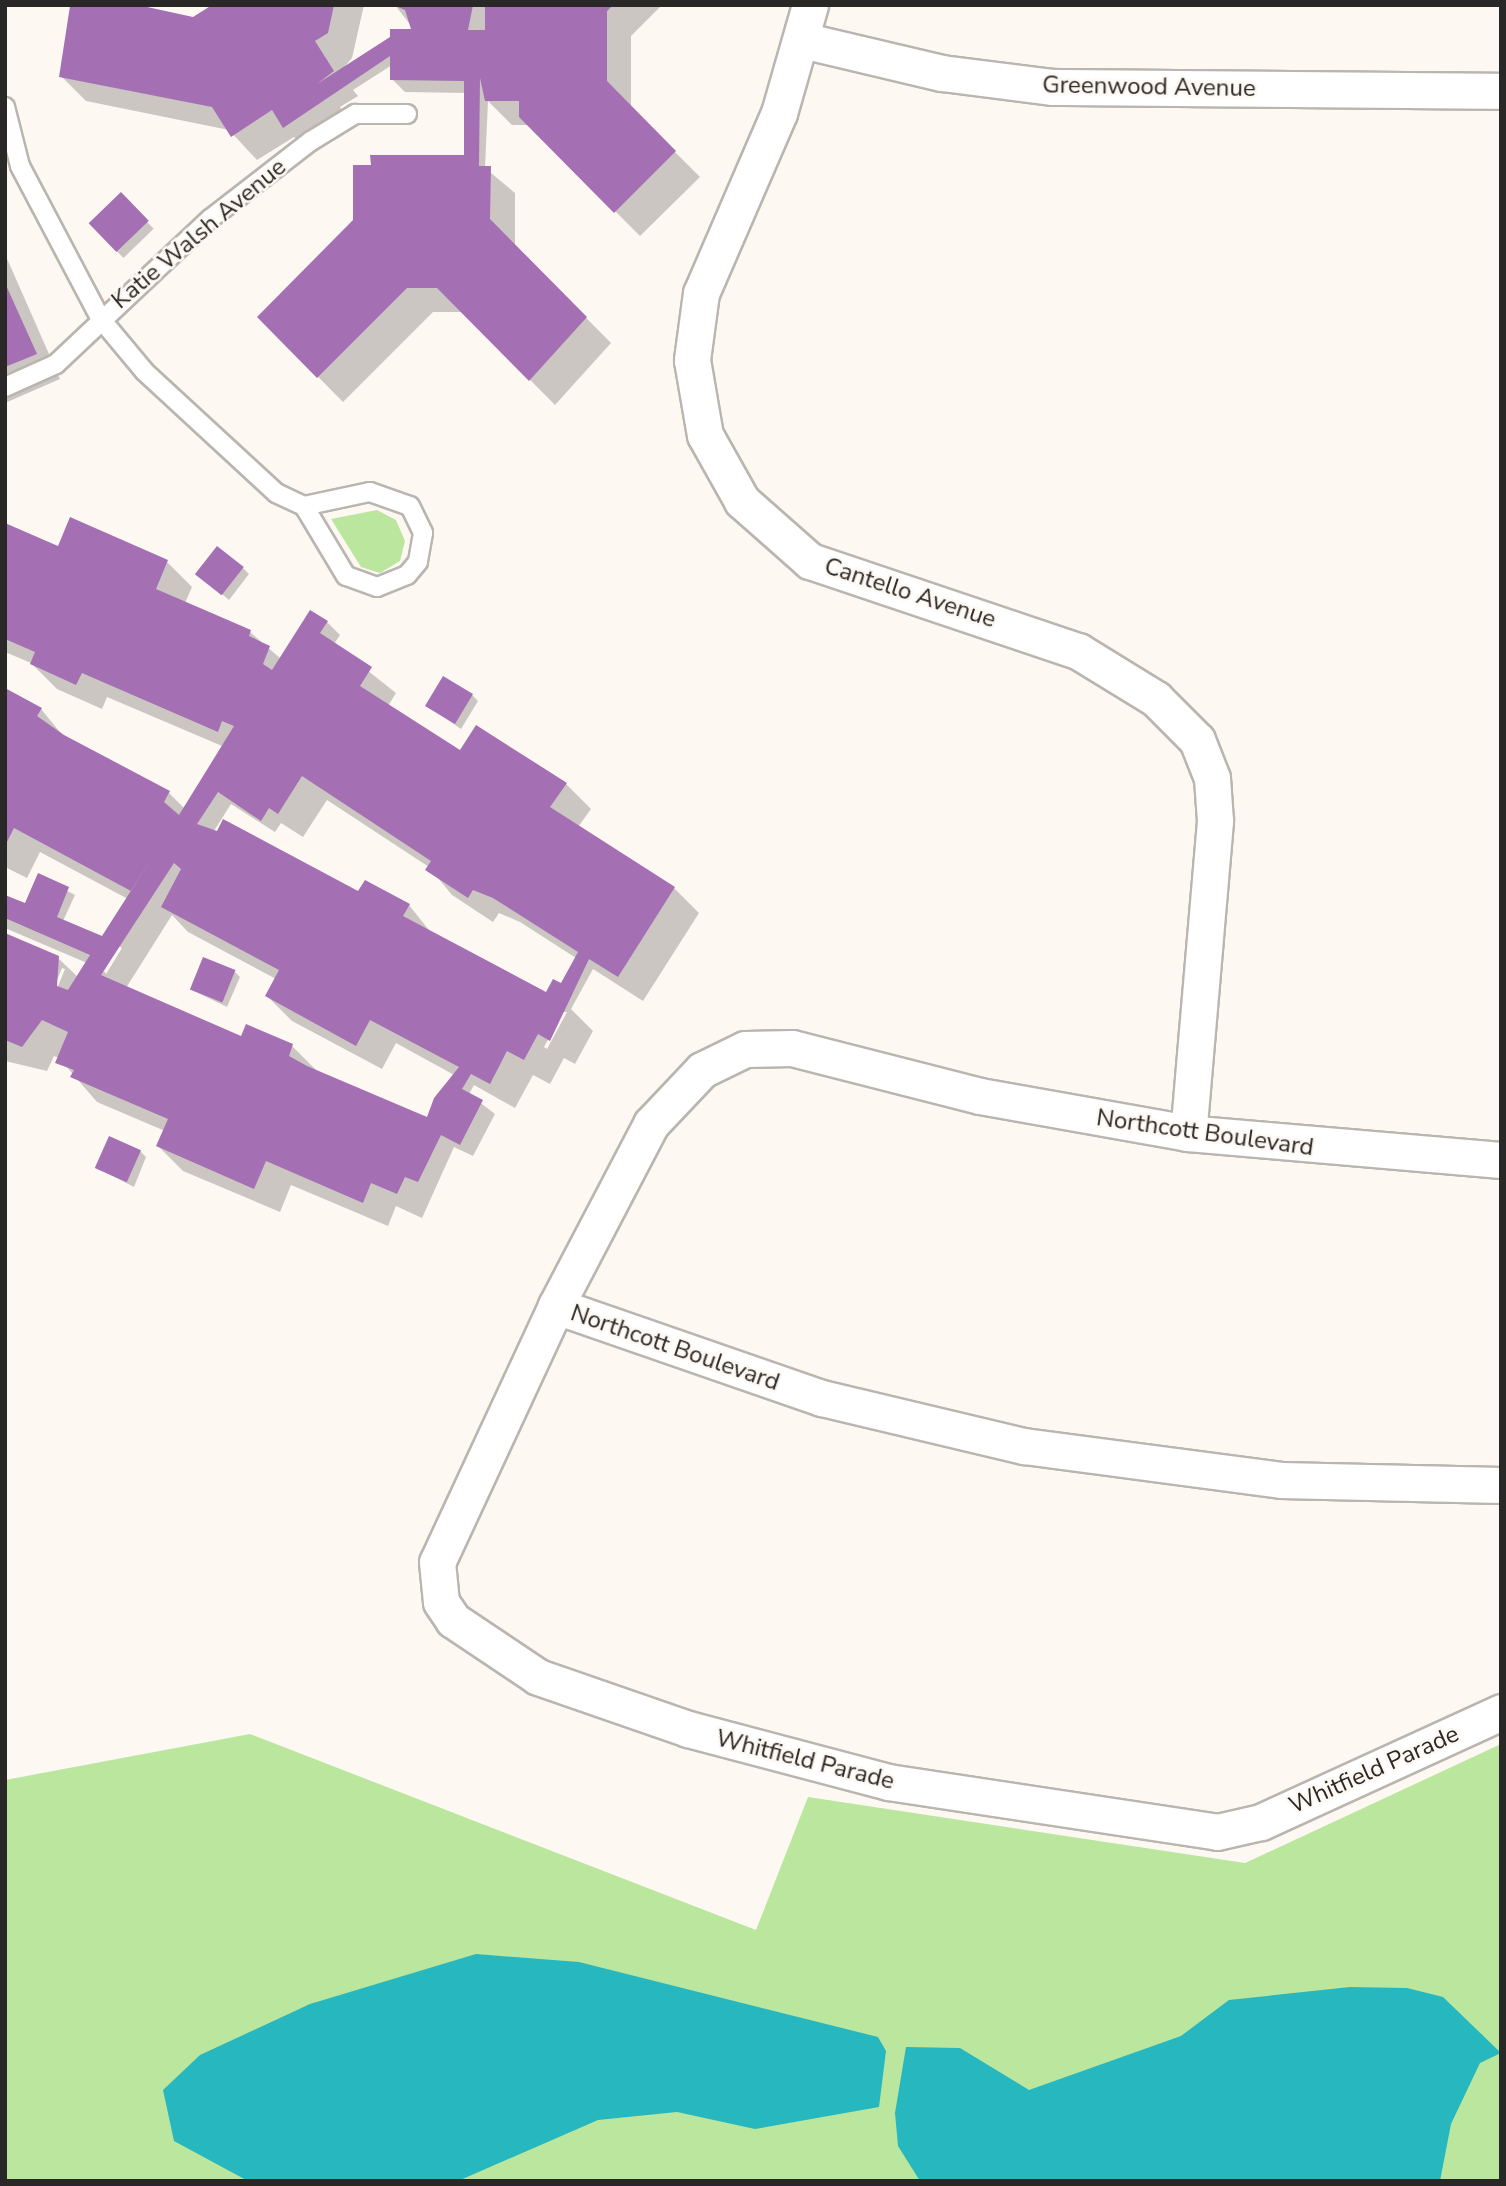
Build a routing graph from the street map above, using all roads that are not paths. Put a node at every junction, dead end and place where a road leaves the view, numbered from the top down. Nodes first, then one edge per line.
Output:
1 (810, 5) edge
2 (802, 40) junction
3 (1501, 91) edge
4 (5, 107) edge
5 (407, 114) dead end
6 (100, 318) junction
7 (5, 387) edge
8 (304, 506) junction
9 (1188, 1133) junction
10 (1501, 1160) edge
11 (556, 1306) junction
12 (1501, 1485) edge
13 (1501, 1712) edge

1 - 2 street, Cantello Avenue
2 - 3 street, Greenwood Avenue
2 - 9 street, Cantello Avenue
4 - 6 lane
5 - 6 lane, Katie Walsh Avenue
6 - 7 lane, Katie Walsh Avenue
6 - 8 lane
8 - 8 lane
9 - 10 street, Northcott Boulevard
9 - 11 street, Northcott Boulevard
11 - 12 street, Northcott Boulevard
11 - 13 street, Whitfield Parade

